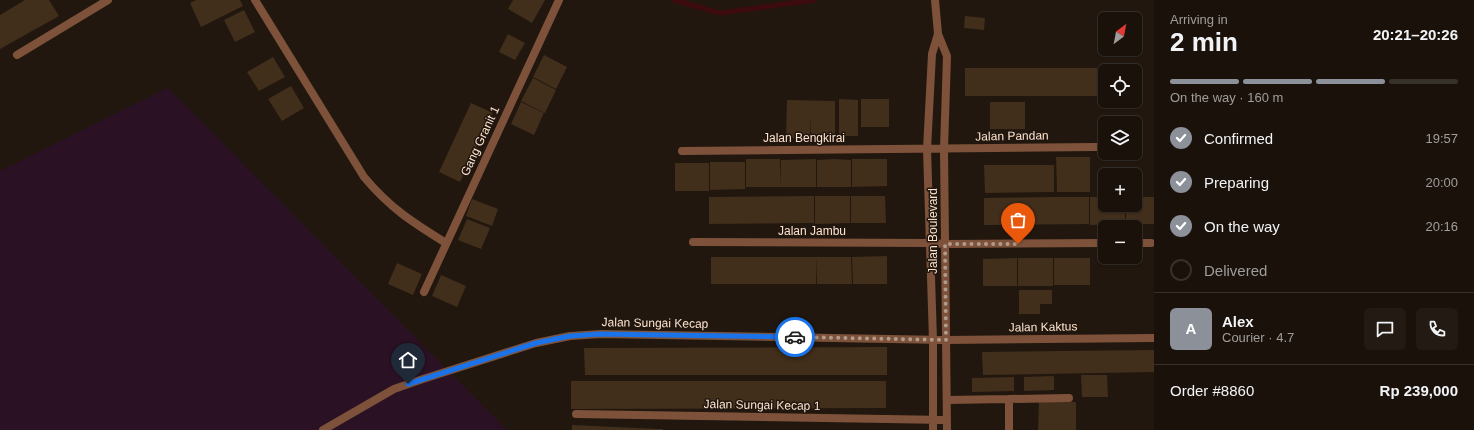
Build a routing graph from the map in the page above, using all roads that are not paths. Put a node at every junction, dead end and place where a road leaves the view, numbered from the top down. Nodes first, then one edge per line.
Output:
1 (108, 0) edge
2 (255, 0) edge
3 (559, 0) edge
4 (935, 0) edge
5 (938, 34) junction
6 (17, 55) dead end
7 (1097, 147) dead end
8 (928, 149) junction
9 (944, 149) junction
10 (682, 151) dead end
11 (693, 242) dead end
12 (446, 243) junction
13 (930, 243) junction
14 (1098, 243) edge
15 (1142, 243) edge
16 (1151, 243) dead end
17 (945, 244) junction
18 (424, 292) dead end
19 (1154, 338) edge
20 (933, 340) junction
21 (946, 340) junction
22 (1069, 398) dead end
23 (1009, 399) junction
24 (947, 400) junction
25 (576, 414) dead end
26 (934, 419) junction
27 (947, 420) junction
28 (323, 430) edge
29 (933, 430) edge
30 (947, 430) edge
31 (1009, 430) edge

1 - 6 street
2 - 12 street
3 - 12 street, Gang Granit 1
4 - 5 street, Jalan Boulevard
5 - 8 street, Jalan Boulevard
5 - 9 street, Jalan Boulevard
7 - 9 street, Jalan Pandan
8 - 9 street, Jalan Pandan
8 - 10 street, Jalan Bengkirai
8 - 13 street, Jalan Boulevard
9 - 17 street, Jalan Boulevard
11 - 13 street, Jalan Jambu
12 - 18 street, Gang Granit 1
13 - 17 street, Jalan Jambu
13 - 20 street, Jalan Boulevard
14 - 17 street, Jalan Jambu
15 - 16 street
17 - 21 street, Jalan Boulevard
19 - 21 street, Jalan Kaktus
20 - 21 street, Jalan Kaktus
20 - 26 street, Jalan Boulevard
20 - 28 street, Jalan Sungai Kecap
21 - 24 street, Jalan Boulevard
22 - 23 street
23 - 24 street
23 - 31 street
24 - 27 street, Jalan Boulevard
25 - 26 street, Jalan Sungai Kecap 1
26 - 27 street, Jalan Sungai Kecap 1
26 - 29 street, Jalan Boulevard
27 - 30 street, Jalan Boulevard

